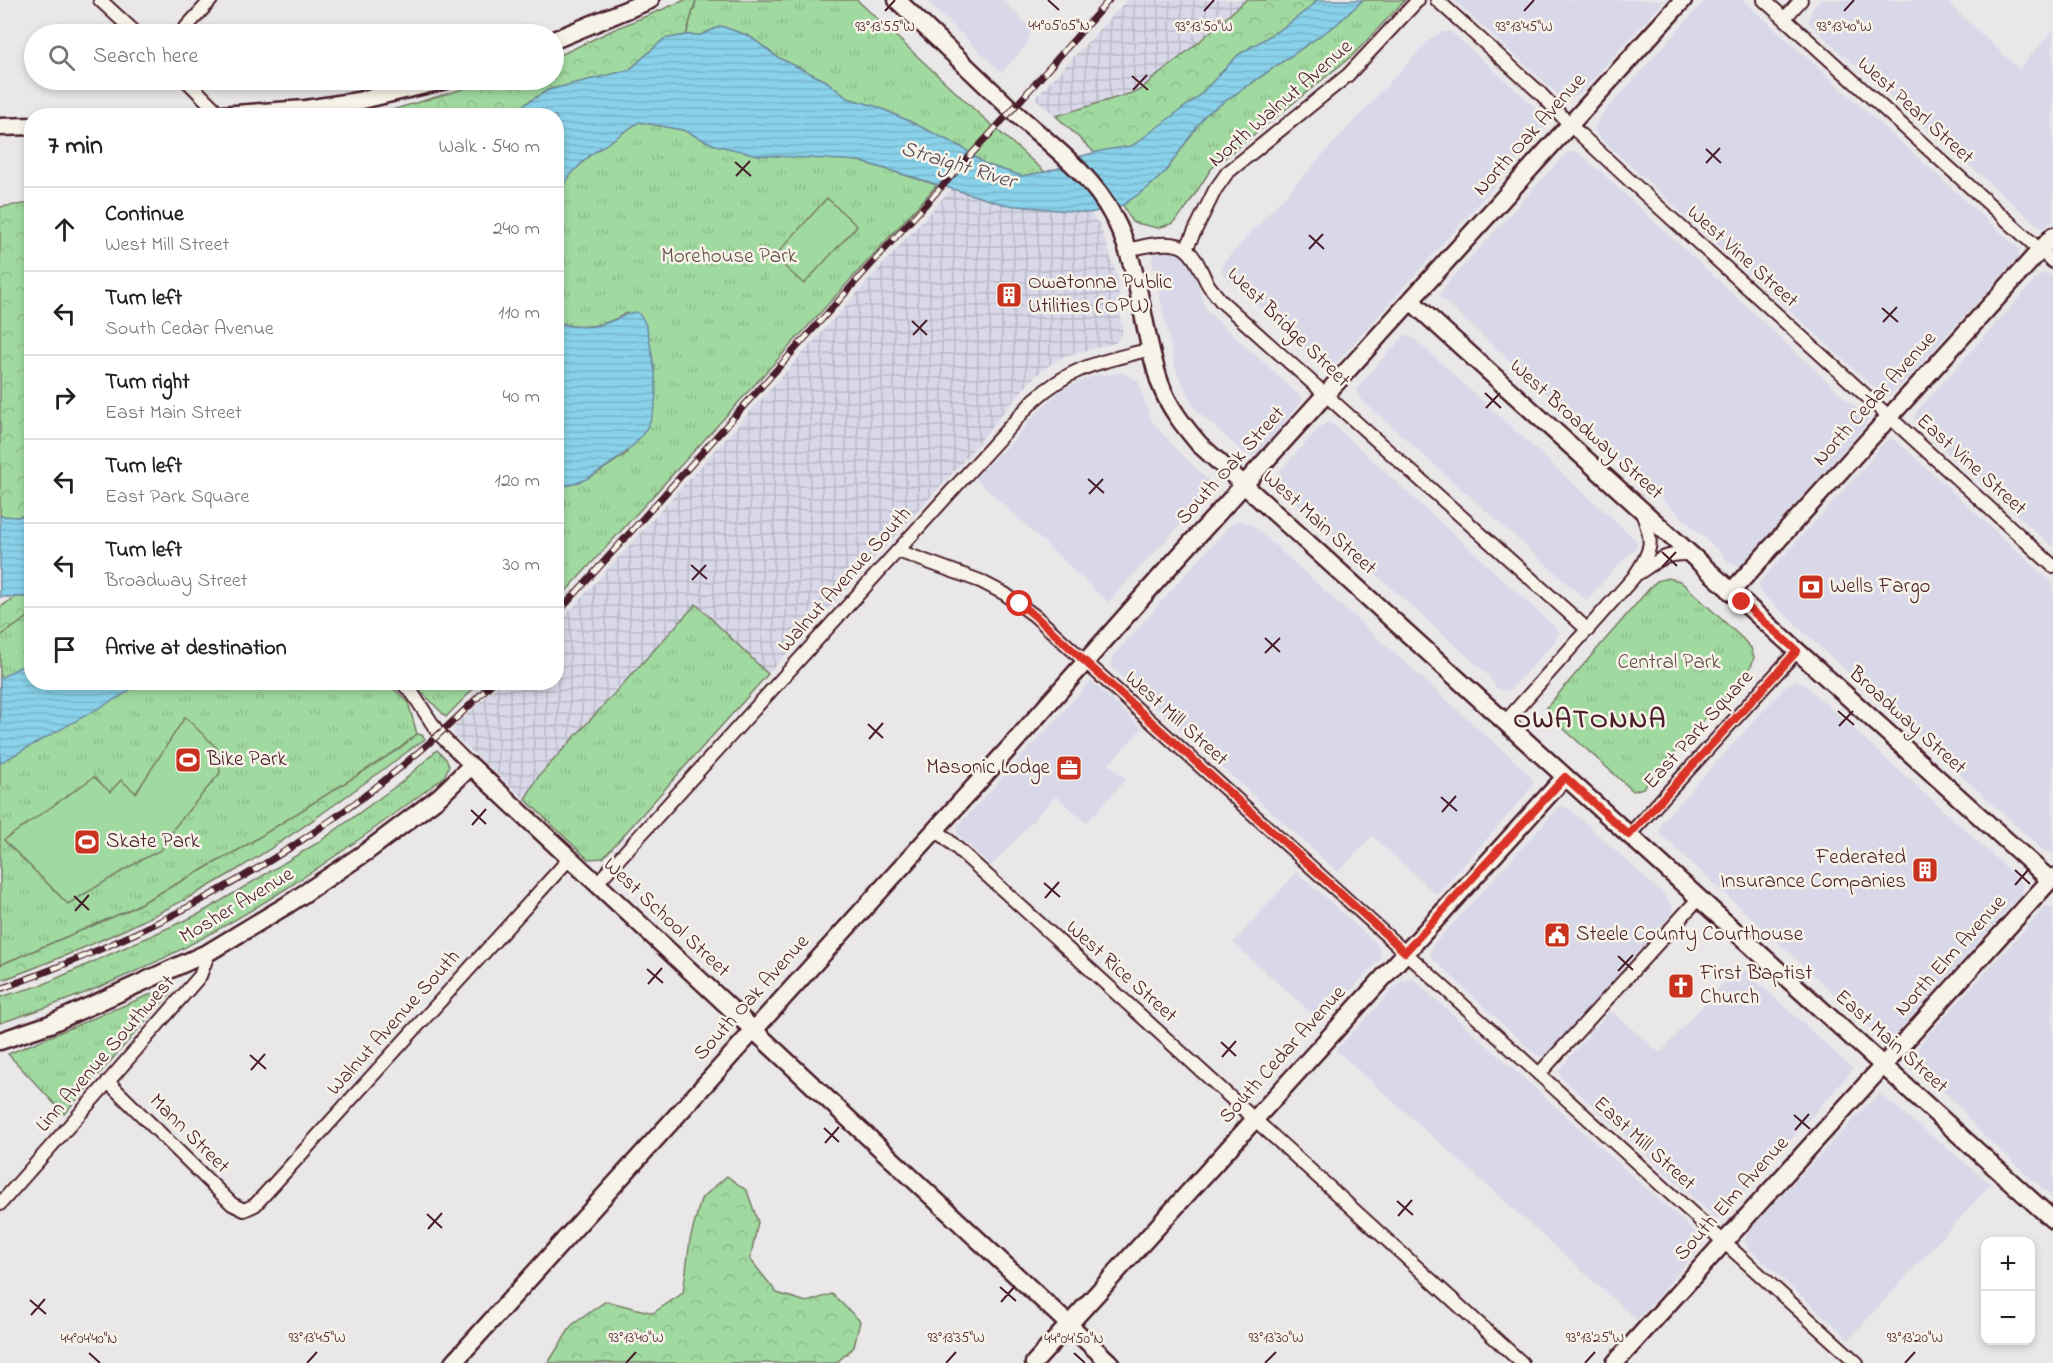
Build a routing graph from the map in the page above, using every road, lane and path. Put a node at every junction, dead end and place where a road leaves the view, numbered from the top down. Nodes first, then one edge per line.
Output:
1 (100, 0) edge
2 (210, 0) edge
3 (650, 0) edge
4 (897, 0) edge
5 (1418, 0) edge
6 (1437, 0) edge
7 (1683, 0) edge
8 (1764, 0) edge
9 (1801, 0) edge
10 (1785, 18) junction
11 (126, 24) edge
12 (189, 24) edge
13 (564, 36) edge
14 (194, 90) edge
15 (404, 90) edge
16 (208, 108) edge
17 (312, 108) edge
18 (1570, 125) junction
19 (24, 126) edge
20 (0, 127) edge
21 (2053, 236) edge
22 (1186, 249) junction
23 (1128, 250) junction
24 (2040, 250) junction
25 (2053, 262) edge
26 (1411, 301) junction
27 (1151, 349) junction
28 (1325, 395) junction
29 (1889, 418) junction
30 (1243, 486) junction
31 (1641, 510) junction
32 (898, 551) junction
33 (1689, 554) junction
34 (2053, 566) edge
35 (1635, 576) junction
36 (1731, 592) junction
37 (1588, 630) junction
38 (1797, 651) junction
39 (1086, 663) junction
40 (409, 690) edge
41 (1506, 721) junction
42 (471, 766) junction
43 (1565, 777) junction
44 (936, 829) junction
45 (1629, 835) junction
46 (570, 858) junction
47 (2052, 880) edge
48 (597, 883) junction
49 (1698, 899) junction
50 (209, 952) junction
51 (1405, 952) junction
52 (753, 1031) junction
53 (0, 1041) edge
54 (1883, 1066) junction
55 (1539, 1074) junction
56 (108, 1082) junction
57 (1254, 1120) junction
58 (0, 1204) edge
59 (244, 1210) joint
60 (2053, 1220) edge
61 (1723, 1242) junction
62 (1068, 1325) junction
63 (453, 1363) edge
64 (1034, 1363) edge
65 (1110, 1363) edge
66 (1522, 1363) edge
67 (1615, 1363) edge
68 (1857, 1363) edge

1 - 11 street
2 - 12 street
3 - 13 street
4 - 23 street
5 - 22 street, North Walnut Avenue
6 - 18 street, West Vine Street
7 - 18 street, North Oak Avenue
8 - 10 street, West Pearl Street
9 - 10 street
10 - 24 street, West Pearl Street
14 - 16 street
15 - 17 street
18 - 26 street, North Oak Avenue
18 - 29 street, West Vine Street
19 - 20 street
21 - 24 street, North Cedar Avenue
22 - 23 street
22 - 28 street, West Bridge Street
23 - 27 street, West Main Street
24 - 25 street, West Pearl Street
24 - 29 street, North Cedar Avenue
26 - 28 street, South Oak Street
26 - 31 street, West Broadway Street
27 - 30 street, West Main Street
27 - 32 street, Walnut Avenue South
28 - 30 street, South Oak Street
28 - 37 street, West Bridge Street
29 - 34 street, East Vine Street
29 - 36 street, North Cedar Avenue
30 - 39 street, South Oak Street
30 - 41 street, West Main Street
31 - 33 street, West Broadway Street
31 - 35 street
32 - 39 street, West Mill Street
32 - 48 street, Walnut Avenue South
33 - 35 street
33 - 36 street, West Broadway Street
35 - 37 street
36 - 38 street, Broadway Street
37 - 41 street
38 - 45 street, East Park Square
38 - 47 street, Broadway Street
39 - 44 street, South Oak Avenue
39 - 51 street, West Mill Street
40 - 42 street, West School Street
41 - 43 street, West Main Street
42 - 46 street, West School Street
42 - 50 street, Mosher Avenue
43 - 45 street, East Main Street
43 - 51 street, South Cedar Avenue
44 - 52 street, South Oak Avenue
44 - 57 street, West Rice Street
45 - 49 street, East Main Street
46 - 48 street, West School Street
46 - 59 street, Walnut Avenue South
47 - 54 street, North Elm Avenue
48 - 52 street, West School Street
49 - 54 street, East Main Street
49 - 55 street
50 - 53 street, Mosher Avenue
50 - 56 street, Linn Avenue Southwest
51 - 55 street, East Mill Street
51 - 57 street, South Cedar Avenue
52 - 62 street, West School Street
52 - 63 street, South Oak Avenue
54 - 60 street, East Main Street
54 - 61 street, South Elm Avenue
55 - 61 street, East Mill Street
56 - 58 street, Linn Avenue Southwest
56 - 59 street, Mann Street
57 - 62 street, South Cedar Avenue
57 - 66 street, West Rice Street
61 - 67 street, South Elm Avenue
61 - 68 street, East Mill Street
62 - 64 street, South Cedar Avenue
62 - 65 street, West School Street

